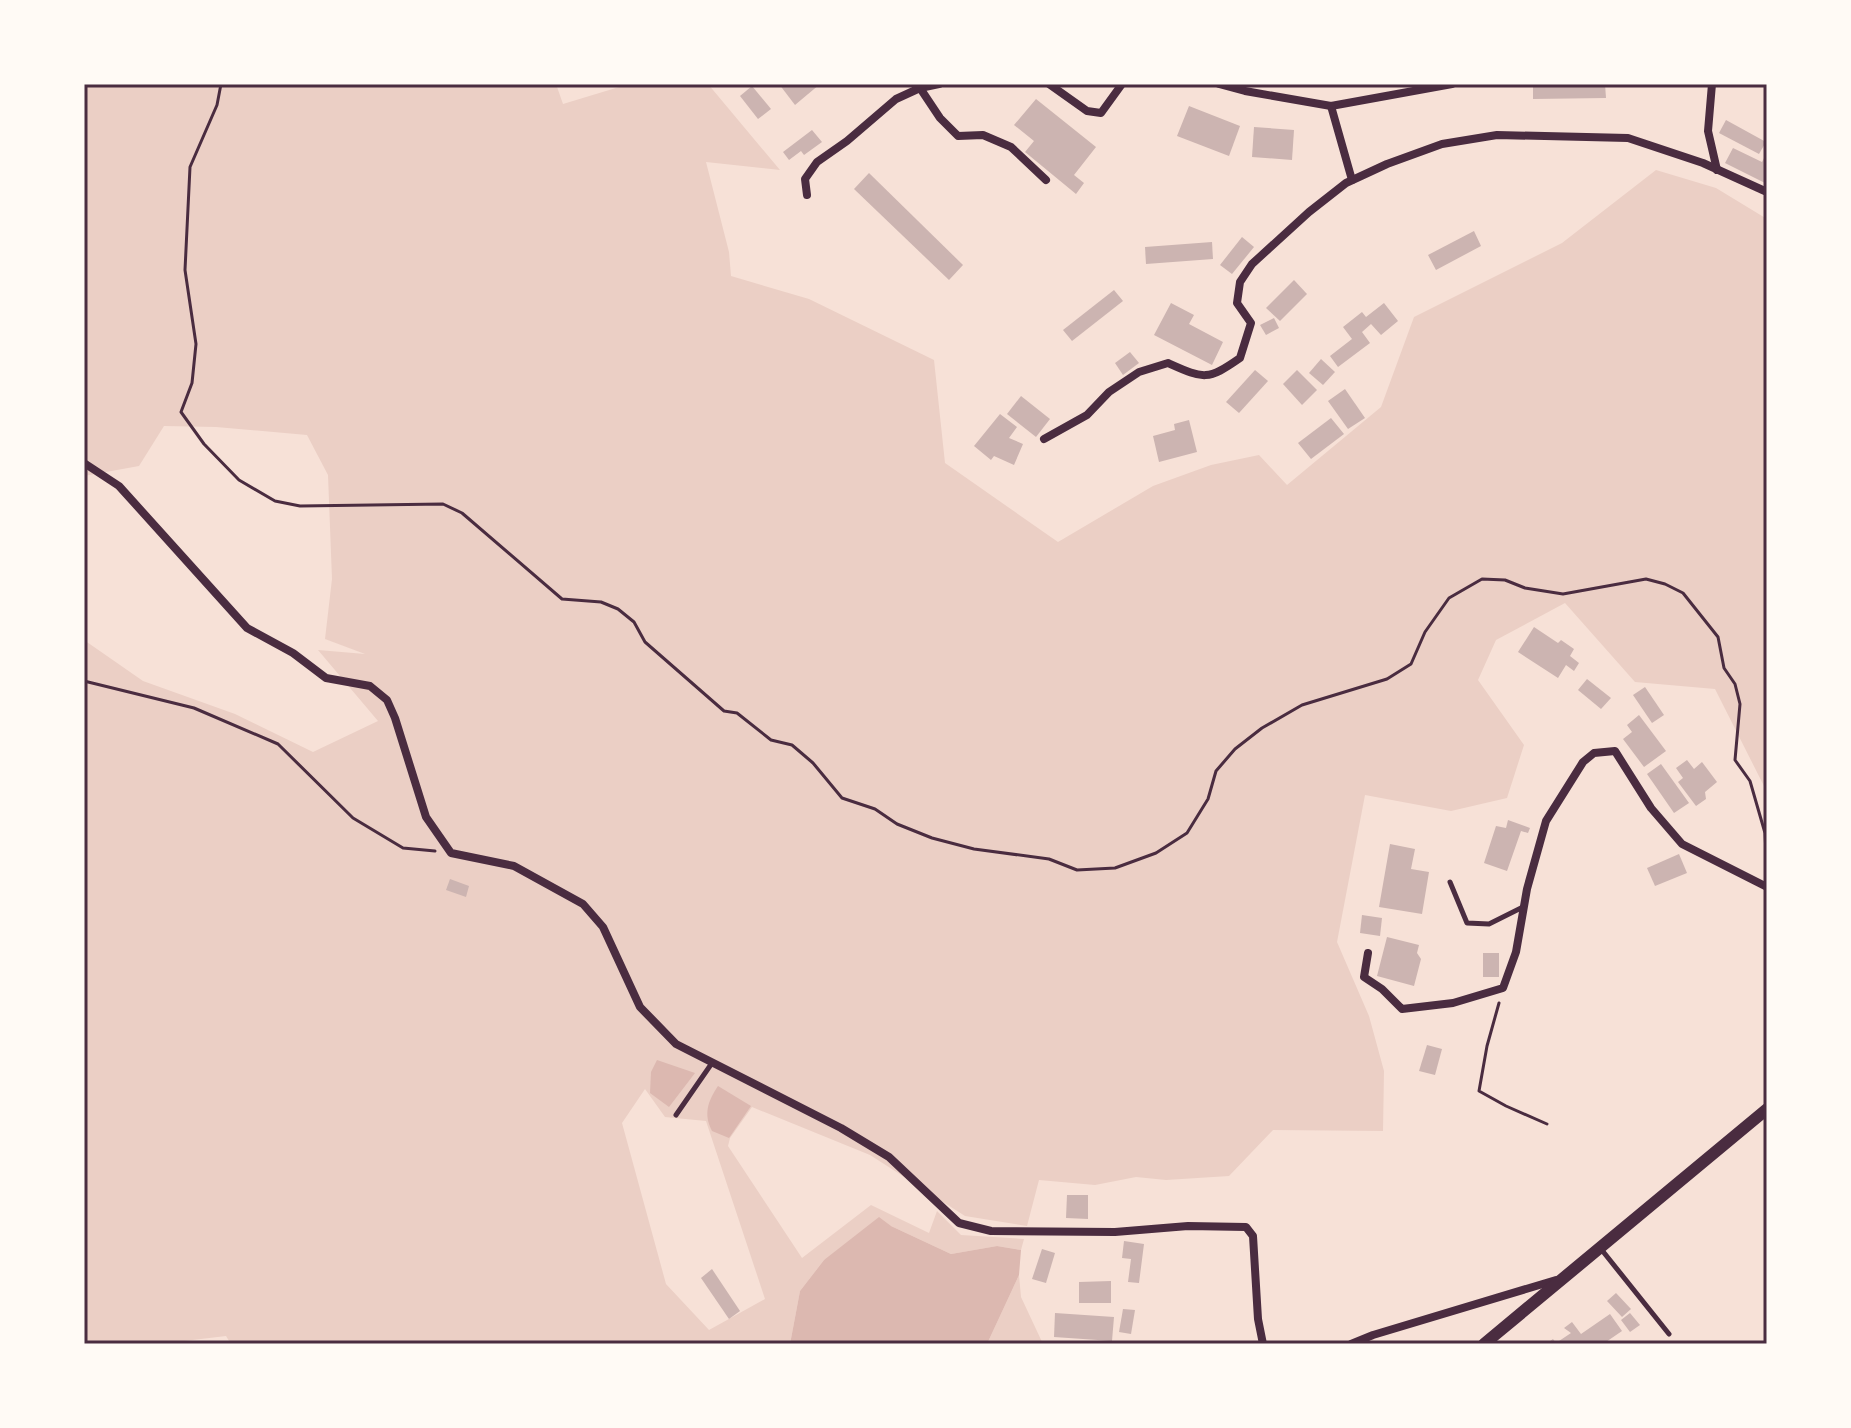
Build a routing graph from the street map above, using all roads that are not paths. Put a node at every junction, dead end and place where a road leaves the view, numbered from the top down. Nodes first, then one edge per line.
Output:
1 (939, 84) edge
2 (1049, 84) edge
3 (1122, 84) edge
4 (1219, 84) edge
5 (1452, 84) edge
6 (1712, 84) edge
7 (920, 88) junction
8 (1331, 106) junction
9 (1717, 170) junction
10 (1046, 180) dead end
11 (1352, 180) junction
12 (1767, 192) edge
13 (807, 195) dead end
14 (1044, 439) dead end
15 (84, 463) edge
16 (1450, 882) dead end
17 (1767, 887) edge
18 (1524, 906) junction
19 (1368, 953) dead end
20 (712, 1062) junction
21 (1767, 1109) edge
22 (676, 1115) dead end
23 (1600, 1248) junction
24 (1564, 1278) junction
25 (1669, 1334) dead end
26 (1263, 1344) edge
27 (1351, 1344) edge
28 (1484, 1344) edge

1 - 7 street
2 - 3 street
4 - 8 street
5 - 8 street
6 - 9 street
7 - 10 street
7 - 13 street
8 - 11 street
9 - 11 street
9 - 12 street
11 - 14 street
15 - 20 street
16 - 18 lane
17 - 18 street
18 - 19 street
20 - 22 lane
20 - 26 street
21 - 23 street
23 - 24 street
23 - 25 lane
24 - 27 street
24 - 28 street

